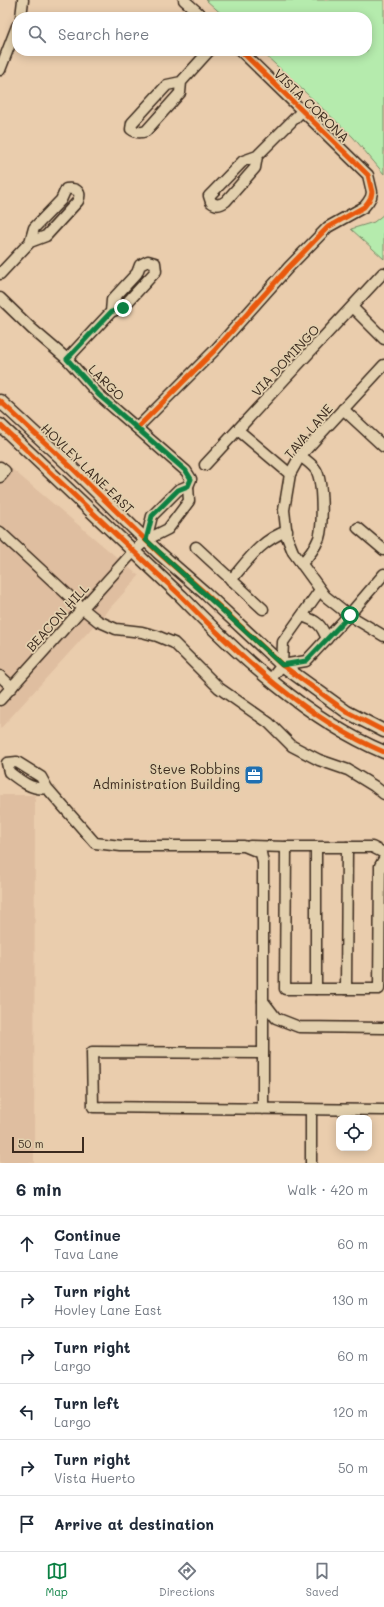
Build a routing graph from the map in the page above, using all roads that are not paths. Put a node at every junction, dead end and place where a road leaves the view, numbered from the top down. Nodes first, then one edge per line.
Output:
1 (23, 0) edge
2 (184, 0) edge
3 (23, 12) edge
4 (198, 12) edge
5 (12, 39) edge
6 (204, 56) edge
7 (246, 56) edge
8 (0, 70) edge
9 (181, 82) junction
10 (303, 110) junction
11 (257, 156) junction
12 (30, 242) junction
13 (383, 273) dead end
14 (0, 274) edge
15 (0, 298) edge
16 (352, 306) junction
17 (111, 312) junction
18 (384, 339) edge
19 (67, 359) junction
20 (384, 365) edge
21 (0, 400) edge
22 (343, 409) junction
23 (0, 425) edge
24 (137, 428) junction
25 (238, 430) junction
26 (384, 447) edge
27 (300, 456) junction
28 (205, 465) dead end
29 (0, 466) edge
30 (290, 474) junction
31 (0, 477) edge
32 (188, 486) junction
33 (358, 528) dead end
34 (287, 531) junction
35 (0, 532) edge
36 (146, 540) junction
37 (196, 547) dead end
38 (384, 550) edge
39 (134, 551) junction
40 (301, 564) junction
41 (384, 574) edge
42 (231, 580) junction
43 (320, 590) junction
44 (82, 608) junction
45 (263, 609) dead end
46 (350, 615) junction
47 (302, 616) junction
48 (384, 636) edge
49 (327, 639) junction
50 (282, 665) junction
51 (0, 676) edge
52 (271, 679) junction
53 (12, 687) junction
54 (0, 700) edge
55 (384, 731) edge
56 (384, 752) edge
57 (4, 761) edge
58 (47, 788) junction
59 (384, 794) edge
60 (244, 846) junction
61 (286, 846) junction
62 (316, 847) junction
63 (347, 847) junction
64 (384, 853) edge
65 (384, 859) edge
66 (316, 989) junction
67 (346, 989) junction
68 (263, 1001) junction
69 (384, 1028) edge
70 (263, 1053) junction
71 (263, 1109) junction
72 (311, 1110) junction
73 (384, 1110) edge
74 (311, 1163) edge

1 - 3 street
2 - 4 street
5 - 8 street
6 - 9 street
7 - 10 street, VISTA CORONA
9 - 9 street
10 - 11 street
10 - 24 street, VISTA CORONA
11 - 11 street
12 - 12 street
12 - 14 street
13 - 16 street, VIA DOMINGO
15 - 19 street, LARGO
16 - 18 street
16 - 25 street, VIA DOMINGO
17 - 17 street
17 - 19 street
19 - 24 street, LARGO
20 - 22 street, TAVA LANE
21 - 36 main road, HOVLEY LANE EAST
22 - 26 street
22 - 27 street, TAVA LANE
23 - 39 main road
24 - 32 street, LARGO
25 - 28 street, VIA DOMINGO
25 - 30 street
27 - 30 street, TAVA LANE
27 - 40 street
29 - 31 street
30 - 34 street, TAVA LANE
32 - 36 street
32 - 36 street, LARGO
33 - 38 street
34 - 40 street, TAVA LANE
34 - 42 street
35 - 44 street
36 - 39 street, LARGO
36 - 50 main road, HOVLEY LANE EAST
37 - 42 street
39 - 44 street, BEACON HILL
39 - 52 main road
40 - 43 street, TAVA LANE
41 - 46 street
42 - 45 street
43 - 46 street, TAVA LANE
43 - 47 street
44 - 53 street, BEACON HILL
44 - 59 street
46 - 48 street, TAVA LANE
46 - 49 street
47 - 49 street
47 - 50 street
49 - 50 street
50 - 52 street
50 - 55 main road, HOVLEY LANE EAST
51 - 53 street
52 - 56 main road
53 - 54 street, BEACON HILL
57 - 58 street
57 - 58 street
58 - 60 street
60 - 61 street
60 - 68 street
61 - 62 street
61 - 66 street
62 - 63 street
62 - 66 street
63 - 64 street
63 - 67 street
65 - 67 street
66 - 67 street
68 - 69 street
68 - 70 street
70 - 71 street
70 - 71 street
71 - 72 street
72 - 73 street
72 - 74 street

